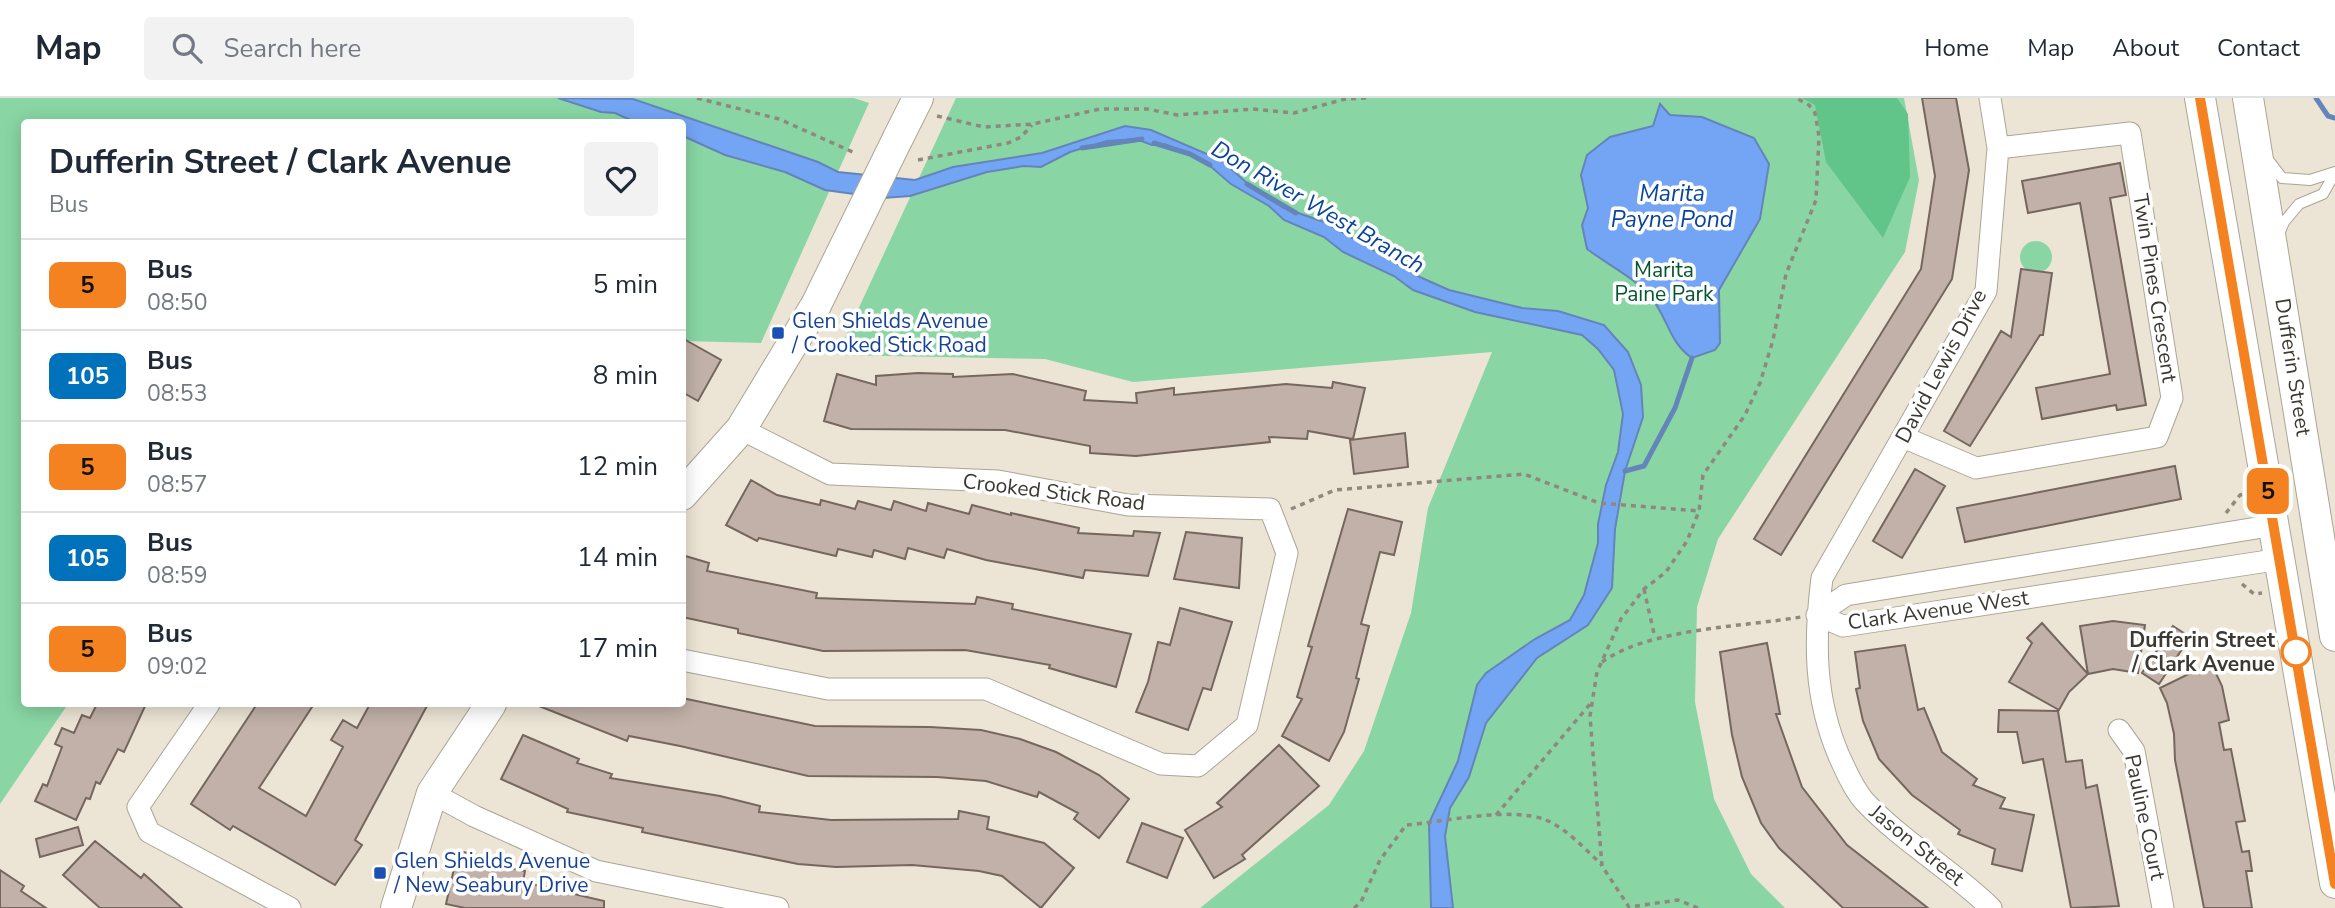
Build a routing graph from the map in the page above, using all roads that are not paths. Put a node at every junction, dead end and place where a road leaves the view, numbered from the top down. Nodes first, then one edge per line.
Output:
1 (1990, 98) edge
2 (2200, 98) edge
3 (2248, 98) edge
4 (927, 107) edge
5 (2256, 144) junction
6 (1997, 148) junction
7 (2335, 172) edge
8 (2274, 250) junction
9 (741, 429) junction
10 (1903, 437) junction
11 (686, 491) edge
12 (2326, 513) edge
13 (2275, 525) junction
14 (2328, 549) edge
15 (2281, 559) junction
16 (1817, 615) junction
17 (2335, 636) edge
18 (686, 661) edge
19 (207, 707) edge
20 (490, 707) edge
21 (2119, 730) dead end
22 (432, 793) junction
23 (2335, 883) edge
24 (290, 908) edge
25 (396, 908) edge
26 (778, 908) edge
27 (1991, 908) edge
28 (2163, 908) edge

1 - 6 street, David Lewis Drive
2 - 13 main road
3 - 5 main road, Dufferin Street
4 - 9 main road, bridge
5 - 7 lane
5 - 8 main road, Dufferin Street
6 - 10 street, David Lewis Drive
6 - 10 street, Twin Pines Crescent
7 - 8 lane
8 - 12 main road, Dufferin Street
9 - 11 main road
9 - 18 street, Crooked Stick Road
10 - 16 street, David Lewis Drive
12 - 13 main road, Clark Avenue West
12 - 14 main road, Dufferin Street
13 - 15 main road
13 - 16 street, Clark Avenue West
14 - 15 main road, Clark Avenue West
14 - 17 main road, Dufferin Street
15 - 16 street, Clark Avenue West
15 - 23 main road
16 - 27 street, Jason Street
19 - 24 street
20 - 22 main road
21 - 28 street, Pauline Court
22 - 25 main road
22 - 26 street

